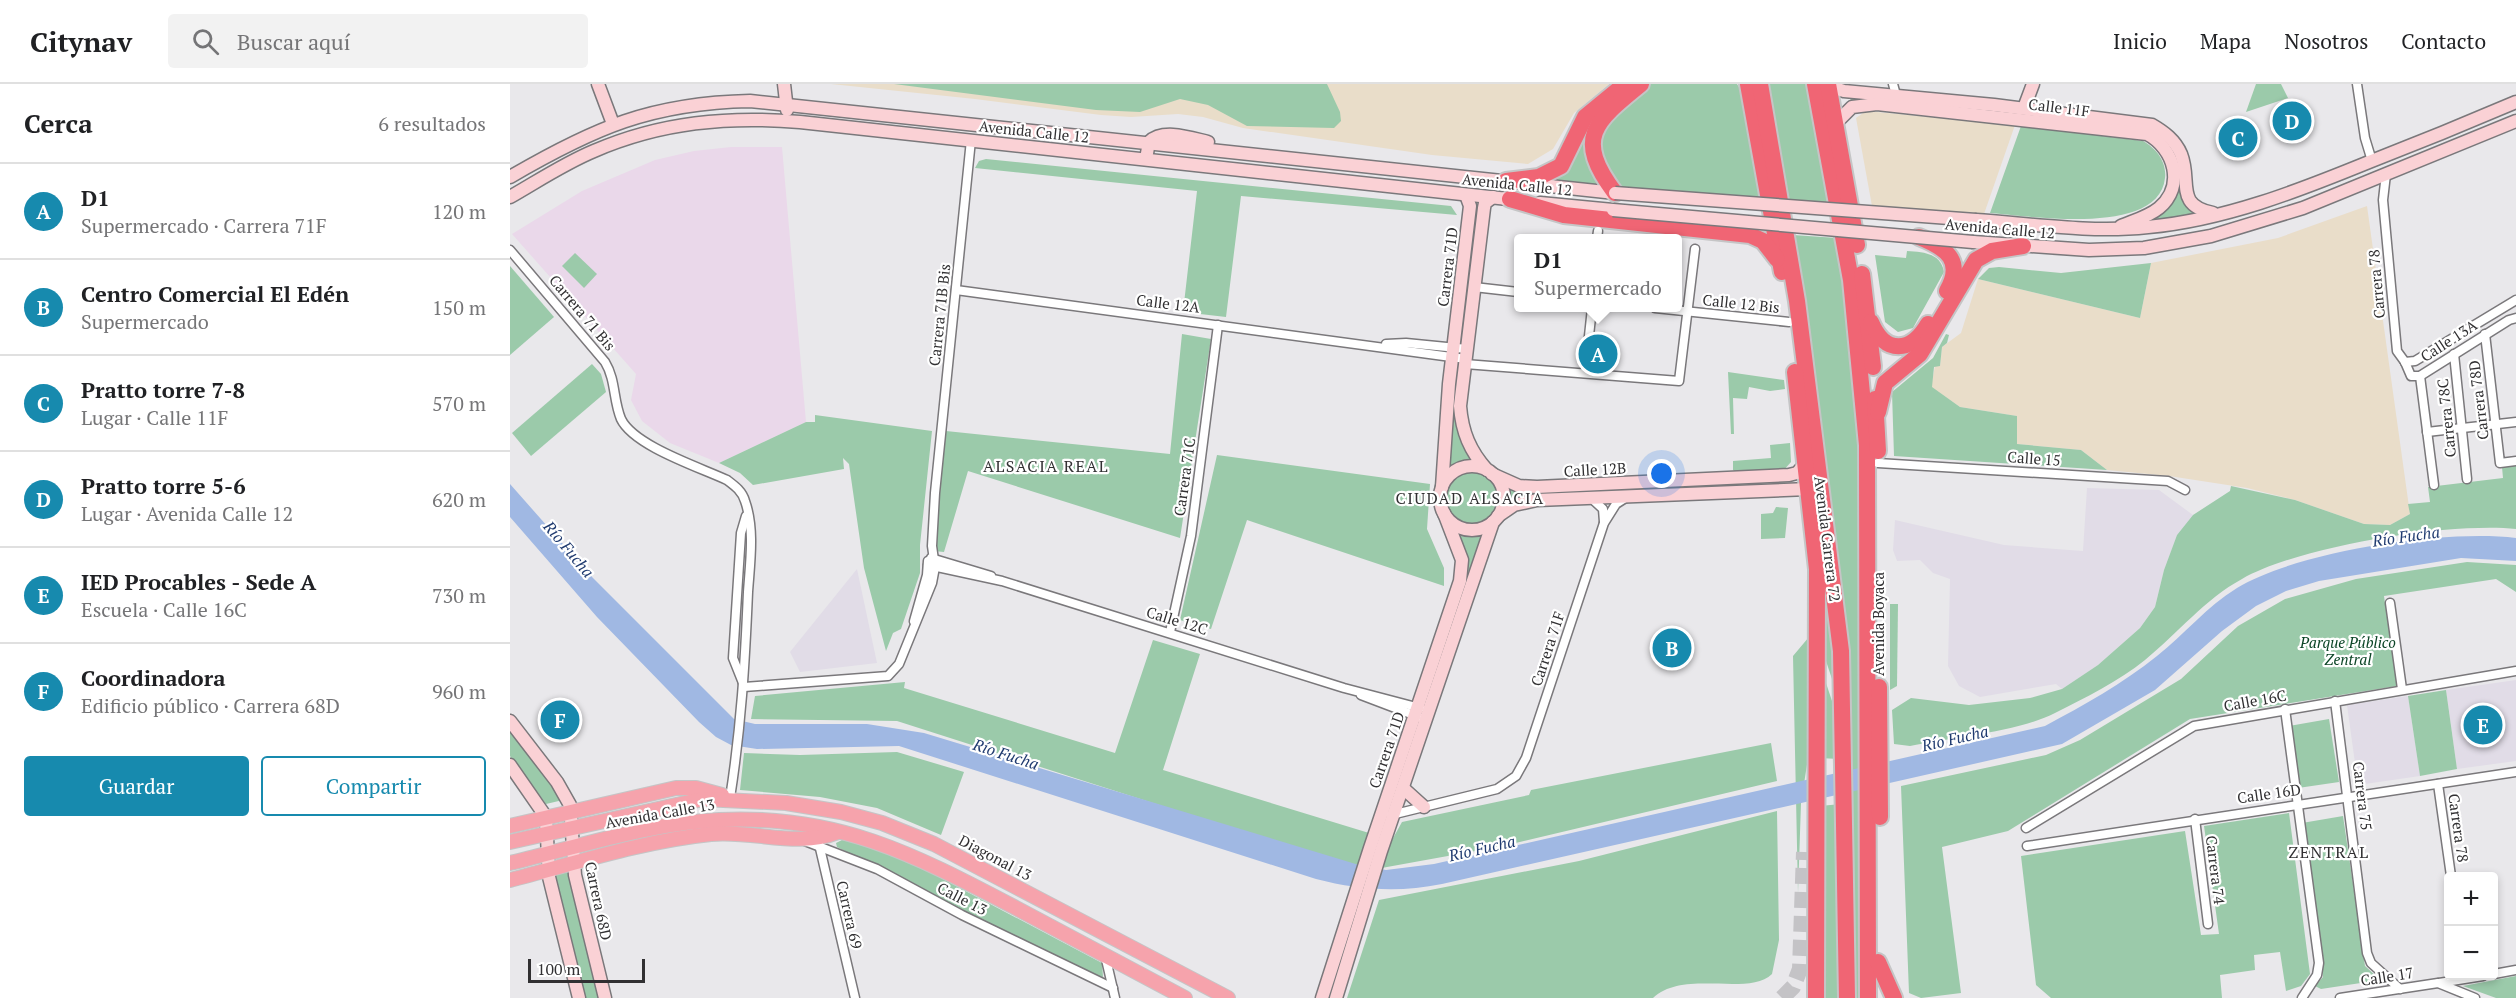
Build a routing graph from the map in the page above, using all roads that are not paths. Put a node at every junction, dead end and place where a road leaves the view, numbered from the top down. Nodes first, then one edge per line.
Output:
1 (598, 84) edge
2 (784, 84) edge
3 (1625, 84) edge
4 (1641, 84) edge
5 (1741, 84) edge
6 (1748, 84) edge
7 (1760, 84) edge
8 (2033, 84) edge
9 (2357, 84) edge
10 (1824, 85) edge
11 (1895, 89) edge
12 (1751, 102) junction
13 (2516, 102) edge
14 (786, 103) junction
15 (2024, 108) junction
16 (1766, 117) junction
17 (788, 121) junction
18 (2516, 121) edge
19 (1836, 123) junction
20 (613, 124) junction
21 (971, 140) junction
22 (1149, 142) junction
23 (1760, 148) junction
24 (1146, 159) junction
25 (2373, 161) junction
26 (2386, 174) junction
27 (510, 177) edge
28 (1506, 181) junction
29 (2369, 181) junction
30 (1615, 193) junction
31 (1466, 195) junction
32 (510, 197) edge
33 (1501, 198) junction
34 (2383, 200) junction
35 (2217, 214) junction
36 (2114, 228) junction
37 (1919, 237) junction
38 (1846, 246) junction
39 (2023, 246) junction
40 (1695, 249) dead end
41 (510, 250) edge
42 (1780, 265) junction
43 (1862, 279) junction
44 (1474, 287) junction
45 (956, 290) junction
46 (1514, 292) edge
47 (2513, 302) edge
48 (1682, 310) edge
49 (1867, 310) junction
50 (1688, 311) junction
51 (1592, 312) edge
52 (2516, 313) edge
53 (2516, 318) edge
54 (1789, 322) junction
55 (1218, 325) junction
56 (2485, 334) junction
57 (1453, 352) junction
58 (2454, 354) junction
59 (1466, 357) junction
60 (2405, 362) junction
61 (1585, 373) junction
62 (2420, 376) junction
63 (2516, 422) edge
64 (2495, 425) junction
65 (1872, 428) junction
66 (2462, 428) junction
67 (2427, 432) junction
68 (2516, 462) edge
69 (1878, 463) junction
70 (1805, 464) junction
71 (1490, 472) junction
72 (2467, 479) dead end
73 (2434, 485) dead end
74 (1442, 487) junction
75 (1808, 489) junction
76 (2185, 490) dead end
77 (1630, 495) junction
78 (1590, 497) junction
79 (1879, 501) junction
80 (1444, 513) junction
81 (1495, 519) junction
82 (1604, 523) junction
83 (1868, 531) junction
84 (931, 562) junction
85 (2390, 603) dead end
86 (1170, 632) junction
87 (1818, 649) junction
88 (1868, 664) junction
89 (2516, 671) edge
90 (1880, 684) junction
91 (744, 687) junction
92 (2402, 689) junction
93 (2336, 701) junction
94 (2285, 709) junction
95 (1421, 713) junction
96 (510, 720) edge
97 (1843, 724) junction
98 (1874, 749) junction
99 (510, 765) edge
100 (2516, 772) edge
101 (2438, 784) junction
102 (1403, 788) junction
103 (1874, 796) junction
104 (2348, 796) junction
105 (730, 798) junction
106 (2297, 803) junction
107 (1811, 806) junction
108 (1424, 807) junction
109 (572, 811) junction
110 (1387, 814) junction
111 (546, 817) junction
112 (2195, 819) junction
113 (755, 820) junction
114 (510, 826) edge
115 (573, 827) junction
116 (2026, 828) dead end
117 (840, 831) junction
118 (548, 833) junction
119 (726, 833) junction
120 (510, 842) edge
121 (818, 842) junction
122 (2027, 846) dead end
123 (573, 848) junction
124 (1804, 852) tunnel mouth
125 (548, 854) junction
126 (510, 863) edge
127 (573, 864) junction
128 (548, 870) junction
129 (2450, 872) edge
130 (510, 880) edge
131 (1359, 902) junction
132 (2208, 924) dead end
133 (1106, 955) junction
134 (1878, 962) junction
135 (2516, 970) edge
136 (2498, 973) edge
137 (2455, 980) edge
138 (2438, 983) junction
139 (1113, 988) junction
140 (2400, 989) junction
141 (579, 998) edge
142 (605, 998) edge
143 (855, 998) edge
144 (1115, 998) edge
145 (1185, 998) edge
146 (1228, 998) edge
147 (1322, 998) edge
148 (1336, 998) edge
149 (1816, 998) edge
150 (1847, 998) edge
151 (1868, 998) edge
152 (1879, 998) edge
153 (1894, 998) edge
154 (2302, 998) edge
155 (2340, 998) edge
156 (2475, 998) edge

1 - 20 main road
2 - 14 main road
3 - 28 highway
4 - 30 highway
5 - 12 highway
6 - 12 highway, Avenida Carrera 72
7 - 16 highway, Avenida Carrera 72
8 - 15 main road
9 - 25 street
10 - 11 main road, Calle 11F
10 - 19 highway
10 - 38 highway
11 - 15 main road, Calle 11F
12 - 23 highway, Avenida Carrera 72
13 - 25 main road, Avenida Calle 12
14 - 17 main road
14 - 20 main road, Avenida Calle 12
14 - 22 main road, Avenida Calle 12
15 - 35 main road, Calle 11F
16 - 23 highway
16 - 97 highway, Avenida Carrera 72
17 - 21 main road, Avenida Calle 12
17 - 32 main road, Avenida Calle 12
18 - 26 main road, Avenida Calle 12
19 - 36 main road, Calle 11F
19 - 43 highway
20 - 27 main road, Avenida Calle 12
21 - 24 main road, Avenida Calle 12
21 - 45 street, Carrera 71B Bis
22 - 24 main road
22 - 28 main road, Avenida Calle 12
23 - 42 highway, Avenida Carrera 72
24 - 31 main road, Avenida Calle 12
25 - 35 main road, Avenida Calle 12
26 - 29 main road, Avenida Calle 12
26 - 34 street, Carrera 78
28 - 30 main road, Avenida Calle 12
29 - 34 street
29 - 39 main road, Avenida Calle 12
30 - 36 main road, Avenida Calle 12, bridge
31 - 33 main road, Avenida Calle 12
31 - 57 main road, Carrera 71D
33 - 37 main road, Avenida Calle 12, bridge
33 - 42 highway
33 - 44 main road, Carrera 71D
34 - 60 street, Carrera 78
35 - 36 main road, Avenida Calle 12
37 - 39 main road, Avenida Calle 12, bridge
37 - 49 highway
38 - 43 highway
38 - 65 highway
39 - 65 highway
40 - 50 street
41 - 91 street, Carrera 71 Bis
42 - 54 highway, Avenida Carrera 72
43 - 49 highway
44 - 46 street
44 - 59 main road, Carrera 71D
45 - 55 street, Calle 12A
45 - 84 street, Carrera 71B Bis
47 - 52 street
47 - 60 street
48 - 50 street, Calle 12 Bis
49 - 65 highway
50 - 54 street, Calle 12 Bis
50 - 61 street, Calle 12A
51 - 61 street
53 - 56 street, Calle 13A
54 - 70 highway, Avenida Carrera 72
55 - 57 street, Calle 12A
55 - 86 street, Carrera 71C
56 - 58 street, Calle 13A
56 - 64 street, Carrera 78D
57 - 59 street, Calle 12A
57 - 74 main road, Carrera 71D
58 - 62 street, Calle 13A
58 - 66 street, Carrera 78C
59 - 61 street, Calle 12A
59 - 71 main road, Carrera 71D
60 - 62 street, Calle 13A
62 - 67 street
63 - 64 street
64 - 66 street
64 - 68 street, Carrera 78D
65 - 69 highway
65 - 83 highway
66 - 67 street
66 - 72 street, Carrera 78C
67 - 73 street
69 - 76 street, Calle 15
69 - 79 highway
70 - 71 main road, Calle 12B
70 - 75 highway, Avenida Carrera 72
71 - 74 main road
71 - 81 main road
74 - 80 main road
75 - 77 main road, Calle 12B
75 - 87 highway, Avenida Carrera 72
77 - 78 main road, Calle 12B
77 - 82 street, Carrera 71F
78 - 81 main road, Calle 12B
78 - 82 street
79 - 83 highway
79 - 90 highway, Avenida Boyaca
80 - 81 main road
80 - 95 main road, Carrera 71D
81 - 95 main road, Carrera 71D
82 - 108 street, Carrera 71F
83 - 88 highway
84 - 86 street, Calle 12C
84 - 91 street, Carrera 71B Bis
85 - 92 street
86 - 95 street, Calle 12C
87 - 97 highway
87 - 107 highway, Avenida Carrera 72
88 - 90 highway
88 - 98 highway
89 - 92 street, Calle 16C
90 - 98 highway, Avenida Boyaca
91 - 105 street, Carrera 71 Bis
92 - 93 street, Calle 16C
93 - 94 street, Calle 16C
93 - 104 street, Carrera 75
94 - 106 street
94 - 116 street, Calle 16C
95 - 102 main road, Carrera 71D
95 - 110 main road, Carrera 71D
96 - 109 main road, Carrera 68D
97 - 150 highway, Avenida Carrera 72
98 - 103 highway
99 - 111 main road
100 - 101 street, Calle 16D
101 - 104 street, Calle 16D
101 - 129 street, Carrera 78
102 - 108 main road
102 - 110 main road, Carrera 71D
103 - 134 highway
103 - 151 highway
104 - 106 street, Calle 16D
104 - 140 street, Carrera 75
105 - 109 main road, Avenida Calle 13
105 - 115 main road, Avenida Calle 13
105 - 146 main road, Diagonal 13
106 - 112 street, Calle 16D
106 - 154 street
107 - 124 highway
107 - 149 highway, Avenida Carrera 72
108 - 110 street
109 - 111 main road, Avenida Calle 13
109 - 115 main road, Carrera 68D
110 - 131 main road, Carrera 71D
111 - 114 main road, Avenida Calle 13
111 - 118 main road
112 - 122 street, Calle 16D
112 - 132 street, Carrera 74
113 - 117 main road, Avenida Calle 13
113 - 119 main road
113 - 123 main road, Avenida Calle 13
115 - 118 main road, Avenida Calle 13
115 - 123 main road, Carrera 68D
117 - 121 main road, Avenida Calle 13
117 - 133 main road
118 - 120 main road, Avenida Calle 13
118 - 125 main road
119 - 121 main road, Avenida Calle 13
119 - 127 main road, Avenida Calle 13
121 - 139 street, Calle 13
121 - 143 street, Carrera 69
123 - 125 main road, Avenida Calle 13
123 - 127 main road, Carrera 68D
125 - 126 main road, Avenida Calle 13
125 - 128 main road
127 - 128 main road, Avenida Calle 13
127 - 142 main road, Carrera 68D
128 - 130 main road, Avenida Calle 13
128 - 141 main road
131 - 147 main road, Carrera 71D
131 - 148 main road, Carrera 71D
133 - 139 street
133 - 145 main road
134 - 152 highway
134 - 153 highway
135 - 136 street
137 - 138 street, Calle 17
138 - 140 street, Calle 17
138 - 156 street
139 - 144 street
140 - 155 street, Calle 17

